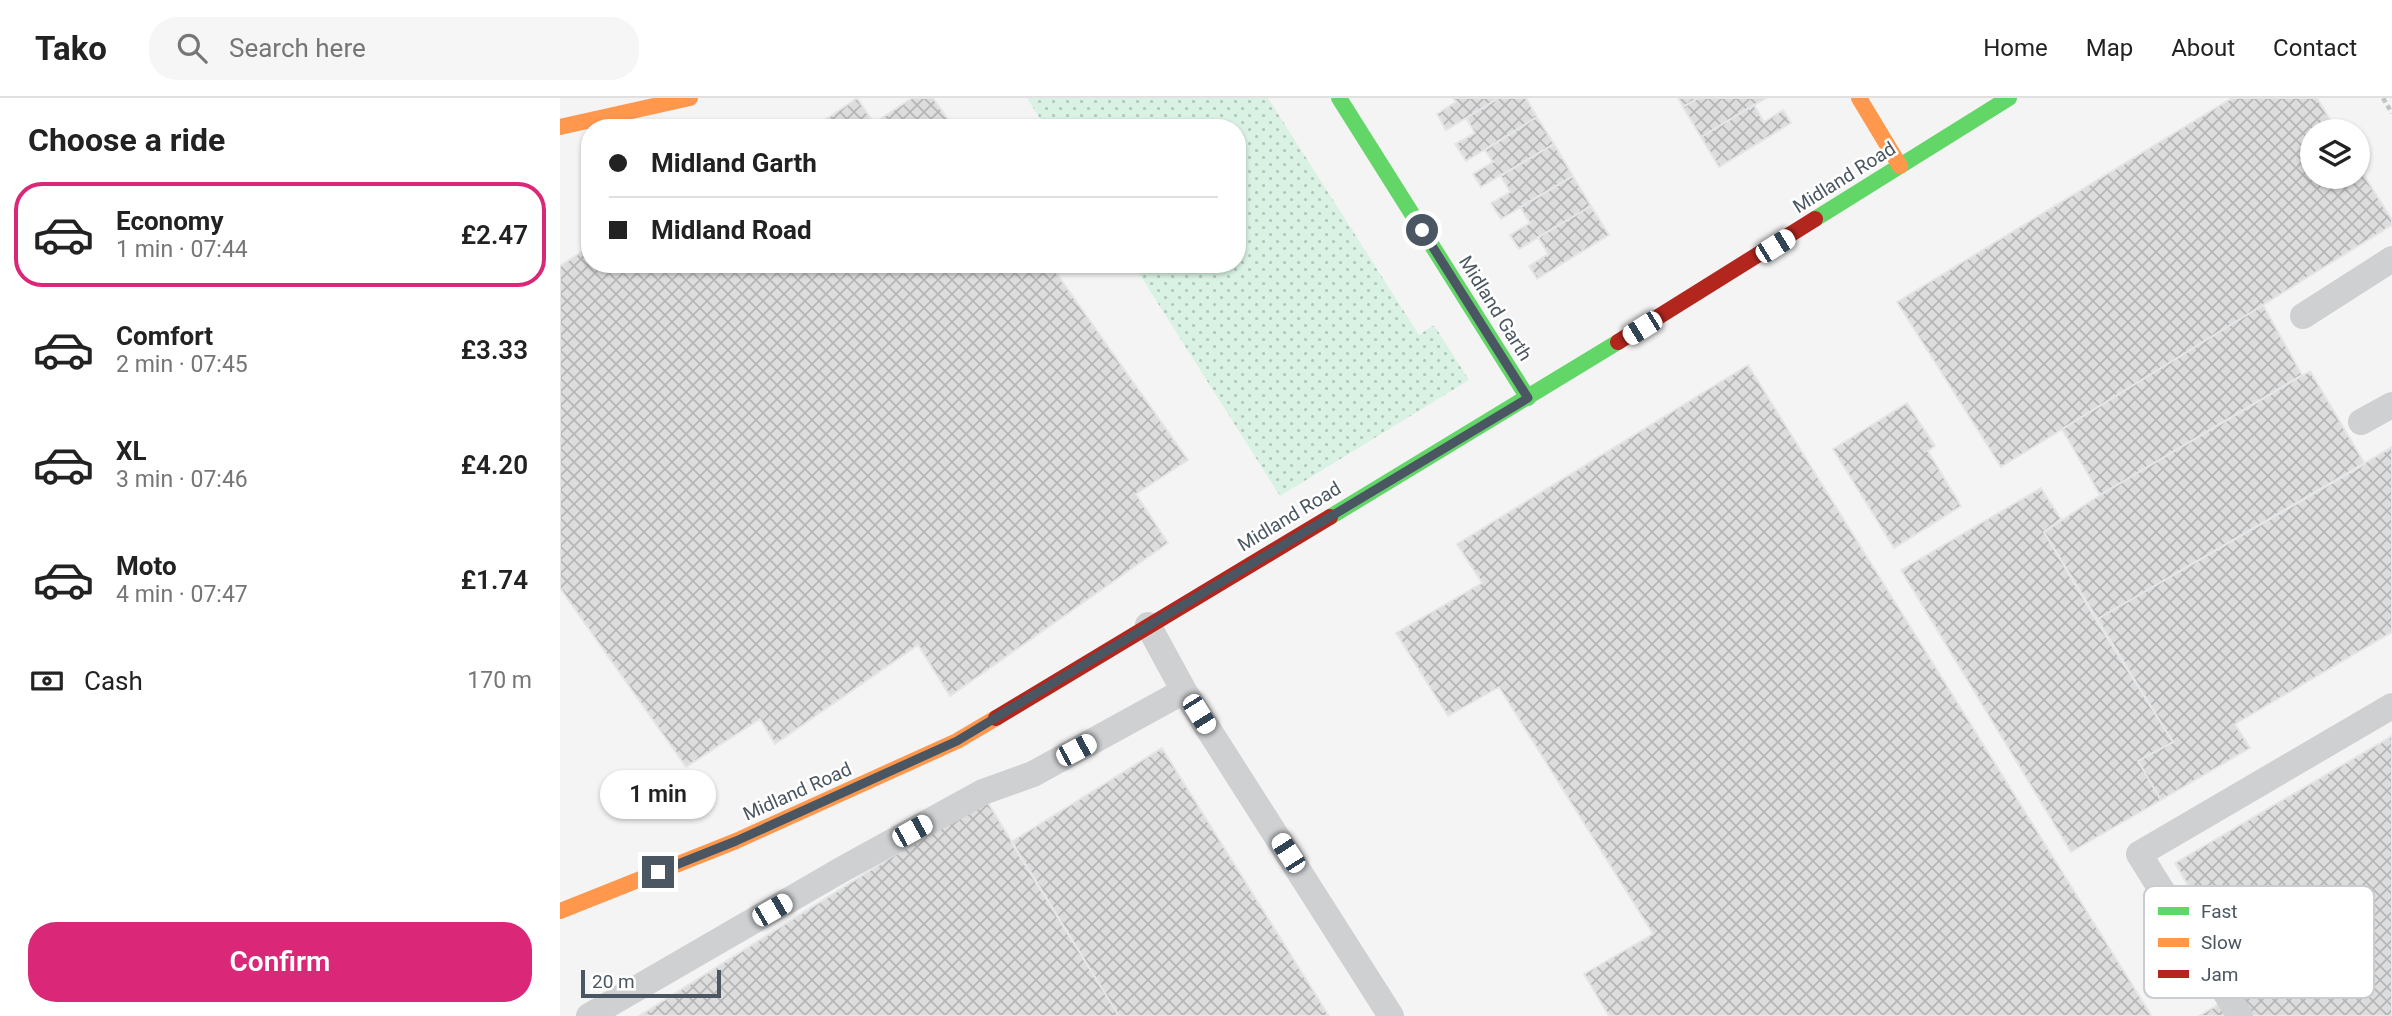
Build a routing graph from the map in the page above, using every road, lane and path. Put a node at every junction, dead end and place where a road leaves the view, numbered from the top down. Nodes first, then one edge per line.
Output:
1 (690, 98) edge
2 (1339, 98) edge
3 (1859, 98) edge
4 (2009, 98) edge
5 (2383, 98) edge
6 (2392, 113) edge
7 (596, 119) edge
8 (581, 122) edge
9 (560, 127) edge
10 (1900, 166) junction
11 (2392, 259) edge
12 (2303, 316) dead end
13 (1528, 398) junction
14 (2392, 405) edge
15 (2361, 422) dead end
16 (1148, 625) junction
17 (1184, 691) junction
18 (2392, 706) edge
19 (2159, 886) edge
20 (560, 911) edge
21 (2229, 998) edge
22 (589, 1016) edge
23 (1391, 1016) edge
24 (2240, 1016) edge

1 - 7 street
2 - 13 street, Midland Garth
3 - 10 street
4 - 10 street, Midland Road
5 - 6 path
8 - 9 street
10 - 13 street, Midland Road
11 - 12 lane
13 - 16 street, Midland Road
14 - 15 lane
16 - 17 lane
16 - 20 street, Midland Road
17 - 22 lane
17 - 23 lane
18 - 19 lane
21 - 24 lane

